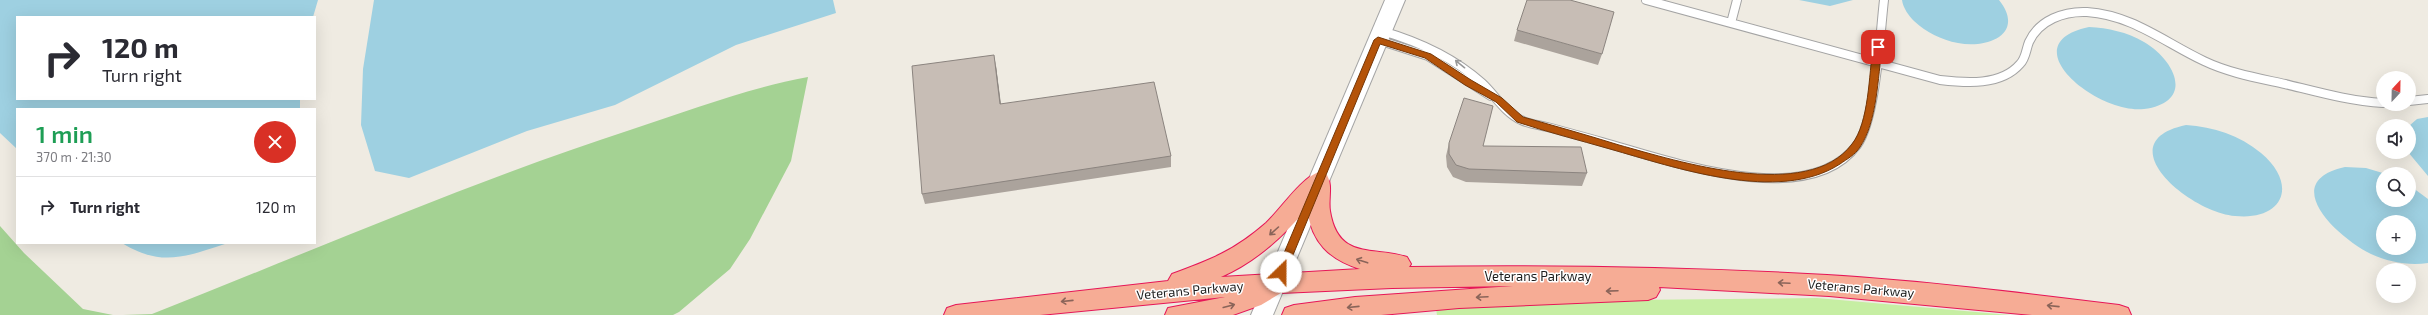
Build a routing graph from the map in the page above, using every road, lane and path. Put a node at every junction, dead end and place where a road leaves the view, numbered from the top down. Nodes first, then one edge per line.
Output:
1 (1395, 0) edge
2 (1646, 0) edge
3 (1738, 0) edge
4 (1884, 0) edge
5 (1731, 23) junction
6 (1380, 36) junction
7 (1876, 63) junction
8 (2428, 99) edge
9 (2416, 100) edge
10 (2376, 102) edge
11 (1319, 181) junction
12 (1636, 276) junction
13 (1675, 277) junction
14 (1277, 283) junction
15 (1106, 298) junction
16 (956, 315) edge
17 (1177, 315) edge
18 (1262, 315) edge
19 (1294, 315) edge
20 (2119, 315) edge

1 - 6 street
2 - 5 lane
3 - 5 lane
4 - 7 lane
5 - 7 lane
6 - 7 lane
6 - 11 street
7 - 10 lane
8 - 9 lane
12 -> 11 highway
11 - 14 street
11 -> 15 highway
12 - 13 highway, Veterans Parkway
12 - 14 highway, Veterans Parkway
13 -> 19 highway
20 -> 13 highway, Veterans Parkway
14 - 15 highway, Veterans Parkway
17 -> 14 highway
14 - 18 street
15 -> 16 highway, Veterans Parkway

